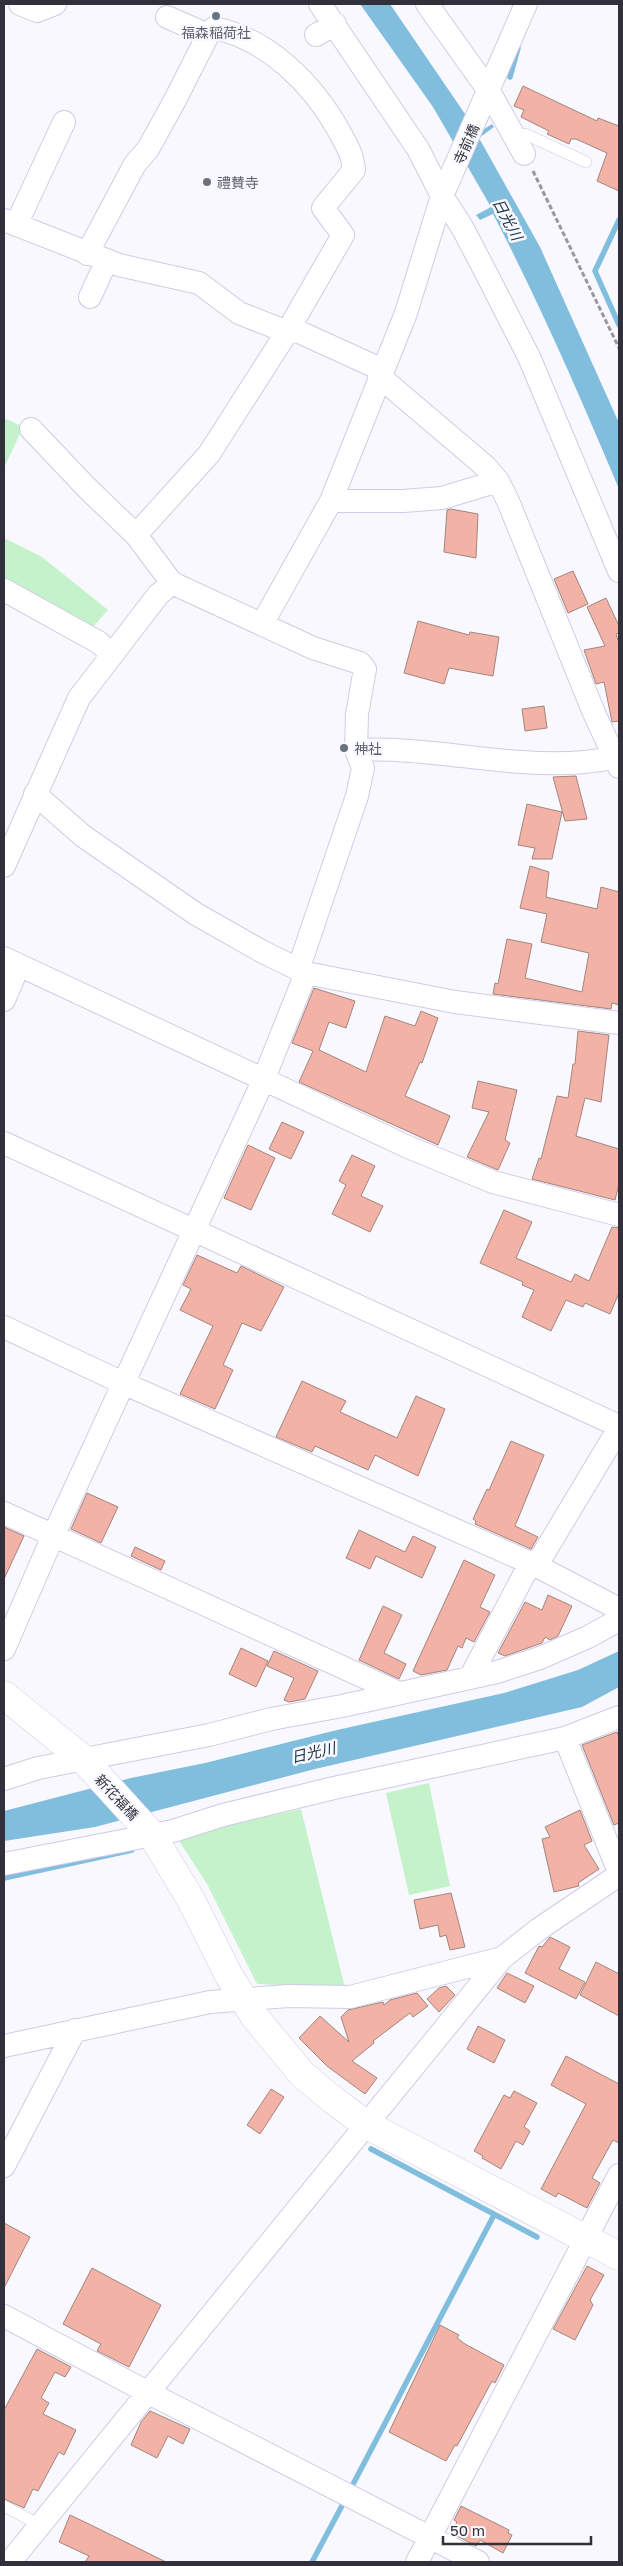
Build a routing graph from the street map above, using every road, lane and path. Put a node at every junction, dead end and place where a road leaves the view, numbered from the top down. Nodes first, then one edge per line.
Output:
1 (20, 4) edge
2 (54, 4) edge
3 (320, 4) edge
4 (427, 4) edge
5 (526, 4) edge
6 (168, 17) dead end
7 (208, 35) junction
8 (489, 91) junction
9 (64, 122) dead end
10 (519, 146) junction
11 (586, 162) dead end
12 (442, 196) junction
13 (10, 223) edge
14 (97, 257) junction
15 (90, 296) dead end
16 (287, 332) junction
17 (619, 348) edge
18 (379, 376) junction
19 (31, 428) dead end
20 (498, 481) junction
21 (331, 501) junction
22 (136, 535) junction
23 (619, 571) edge
24 (172, 582) junction
25 (4, 590) edge
26 (262, 624) junction
27 (112, 654) junction
28 (356, 750) junction
29 (618, 761) edge
30 (35, 794) junction
31 (4, 866) edge
32 (12, 961) edge
33 (302, 971) junction
34 (4, 1000) edge
35 (619, 1023) edge
36 (263, 1081) junction
37 (4, 1143) edge
38 (619, 1216) edge
39 (196, 1231) junction
40 (4, 1328) edge
41 (125, 1384) junction
42 (619, 1427) edge
43 (4, 1512) edge
44 (53, 1536) junction
45 (535, 1565) junction
46 (619, 1609) edge
47 (619, 1620) edge
48 (4, 1649) edge
49 (470, 1678) junction
50 (399, 1693) junction
51 (4, 1695) edge
52 (619, 1717) edge
53 (565, 1738) junction
54 (83, 1760) junction
55 (4, 1778) edge
56 (152, 1835) junction
57 (4, 1864) edge
58 (619, 1874) edge
59 (502, 1958) junction
60 (242, 1998) junction
61 (75, 2030) junction
62 (4, 2046) edge
63 (367, 2125) junction
64 (4, 2166) edge
65 (619, 2175) edge
66 (588, 2238) junction
67 (619, 2256) edge
68 (4, 2316) edge
69 (148, 2392) junction
70 (4, 2506) edge
71 (40, 2525) junction
72 (430, 2538) junction
73 (10, 2562) edge
74 (417, 2562) edge
75 (478, 2562) edge

1 - 2 street
3 - 12 street
4 - 8 street
5 - 8 street, 寺前橋
6 - 7 street
7 - 14 street
7 - 16 street
8 - 10 street
8 - 12 street, 寺前橋
9 - 13 street
10 - 11 lane
10 - 17 path
12 - 18 street, 寺前橋
12 - 23 street
13 - 14 street
14 - 15 street
14 - 16 street
16 - 18 street
16 - 22 street
18 - 20 street
18 - 21 street, 寺前橋
19 - 22 street
20 - 21 street
20 - 29 street
21 - 26 street, 寺前橋
22 - 24 street
24 - 26 street
24 - 27 street
25 - 27 street
26 - 28 street
27 - 30 street
28 - 29 street
28 - 33 street
30 - 31 street
30 - 33 street
32 - 34 street
32 - 36 street
33 - 35 street
33 - 36 street
36 - 38 street
36 - 39 street
37 - 39 street
39 - 41 street
39 - 42 street
40 - 41 street
41 - 44 street
41 - 45 street
42 - 45 street
43 - 44 street
44 - 48 street
44 - 50 street
45 - 46 street
45 - 49 street
47 - 49 street
49 - 50 street
50 - 54 street
51 - 54 street, 新花福橋
52 - 53 street
53 - 56 street
53 - 58 street
54 - 55 street
54 - 56 street, 新花福橋
56 - 57 street
56 - 60 street, 新花福橋
58 - 59 street
59 - 60 street
59 - 63 street
60 - 61 street
60 - 63 street, 新花福橋
61 - 62 street
61 - 64 street
63 - 66 street, 新花福橋
63 - 69 street
65 - 66 street
66 - 67 street, 新花福橋
66 - 72 street
68 - 69 street
69 - 71 street
69 - 72 street
70 - 71 lane
71 - 73 street
72 - 74 street
72 - 75 street

